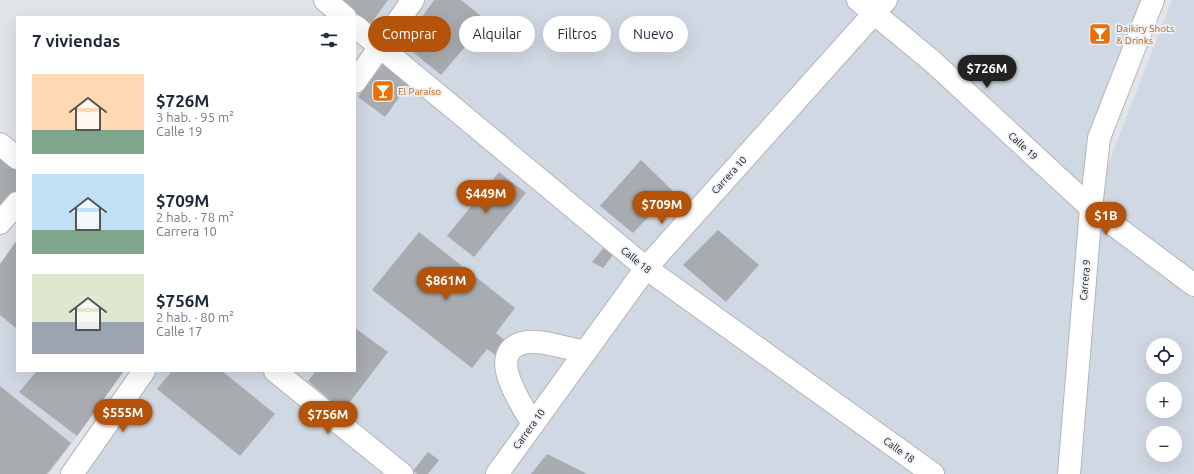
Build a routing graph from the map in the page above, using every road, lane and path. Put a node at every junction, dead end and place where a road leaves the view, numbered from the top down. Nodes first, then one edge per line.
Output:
1 (325, 0) edge
2 (413, 0) edge
3 (1153, 0) edge
4 (873, 4) edge
5 (344, 16) edge
6 (402, 16) edge
7 (356, 27) edge
8 (368, 37) edge
9 (378, 52) edge
10 (386, 52) edge
11 (356, 81) edge
12 (0, 144) edge
13 (16, 157) edge
14 (16, 204) edge
15 (1091, 208) junction
16 (0, 223) edge
17 (646, 268) junction
18 (1194, 285) edge
19 (585, 352) junction
20 (143, 372) edge
21 (276, 372) edge
22 (533, 424) junction
23 (72, 474) edge
24 (402, 474) edge
25 (497, 474) edge
26 (933, 474) edge
27 (1069, 474) edge

1 - 5 street
2 - 6 street
3 - 15 street, Carrera 9
4 - 15 street, Calle 19
4 - 17 street, Carrera 10
7 - 8 street, Calle 18
9 - 11 street
10 - 17 street, Calle 18
12 - 13 street
14 - 16 street
15 - 18 street, Calle 19
15 - 27 street, Carrera 9
17 - 19 street, Carrera 10
17 - 26 street, Calle 18
19 - 22 street, Carrera 10
19 - 22 street
20 - 23 street
21 - 24 street
22 - 25 street, Carrera 10

